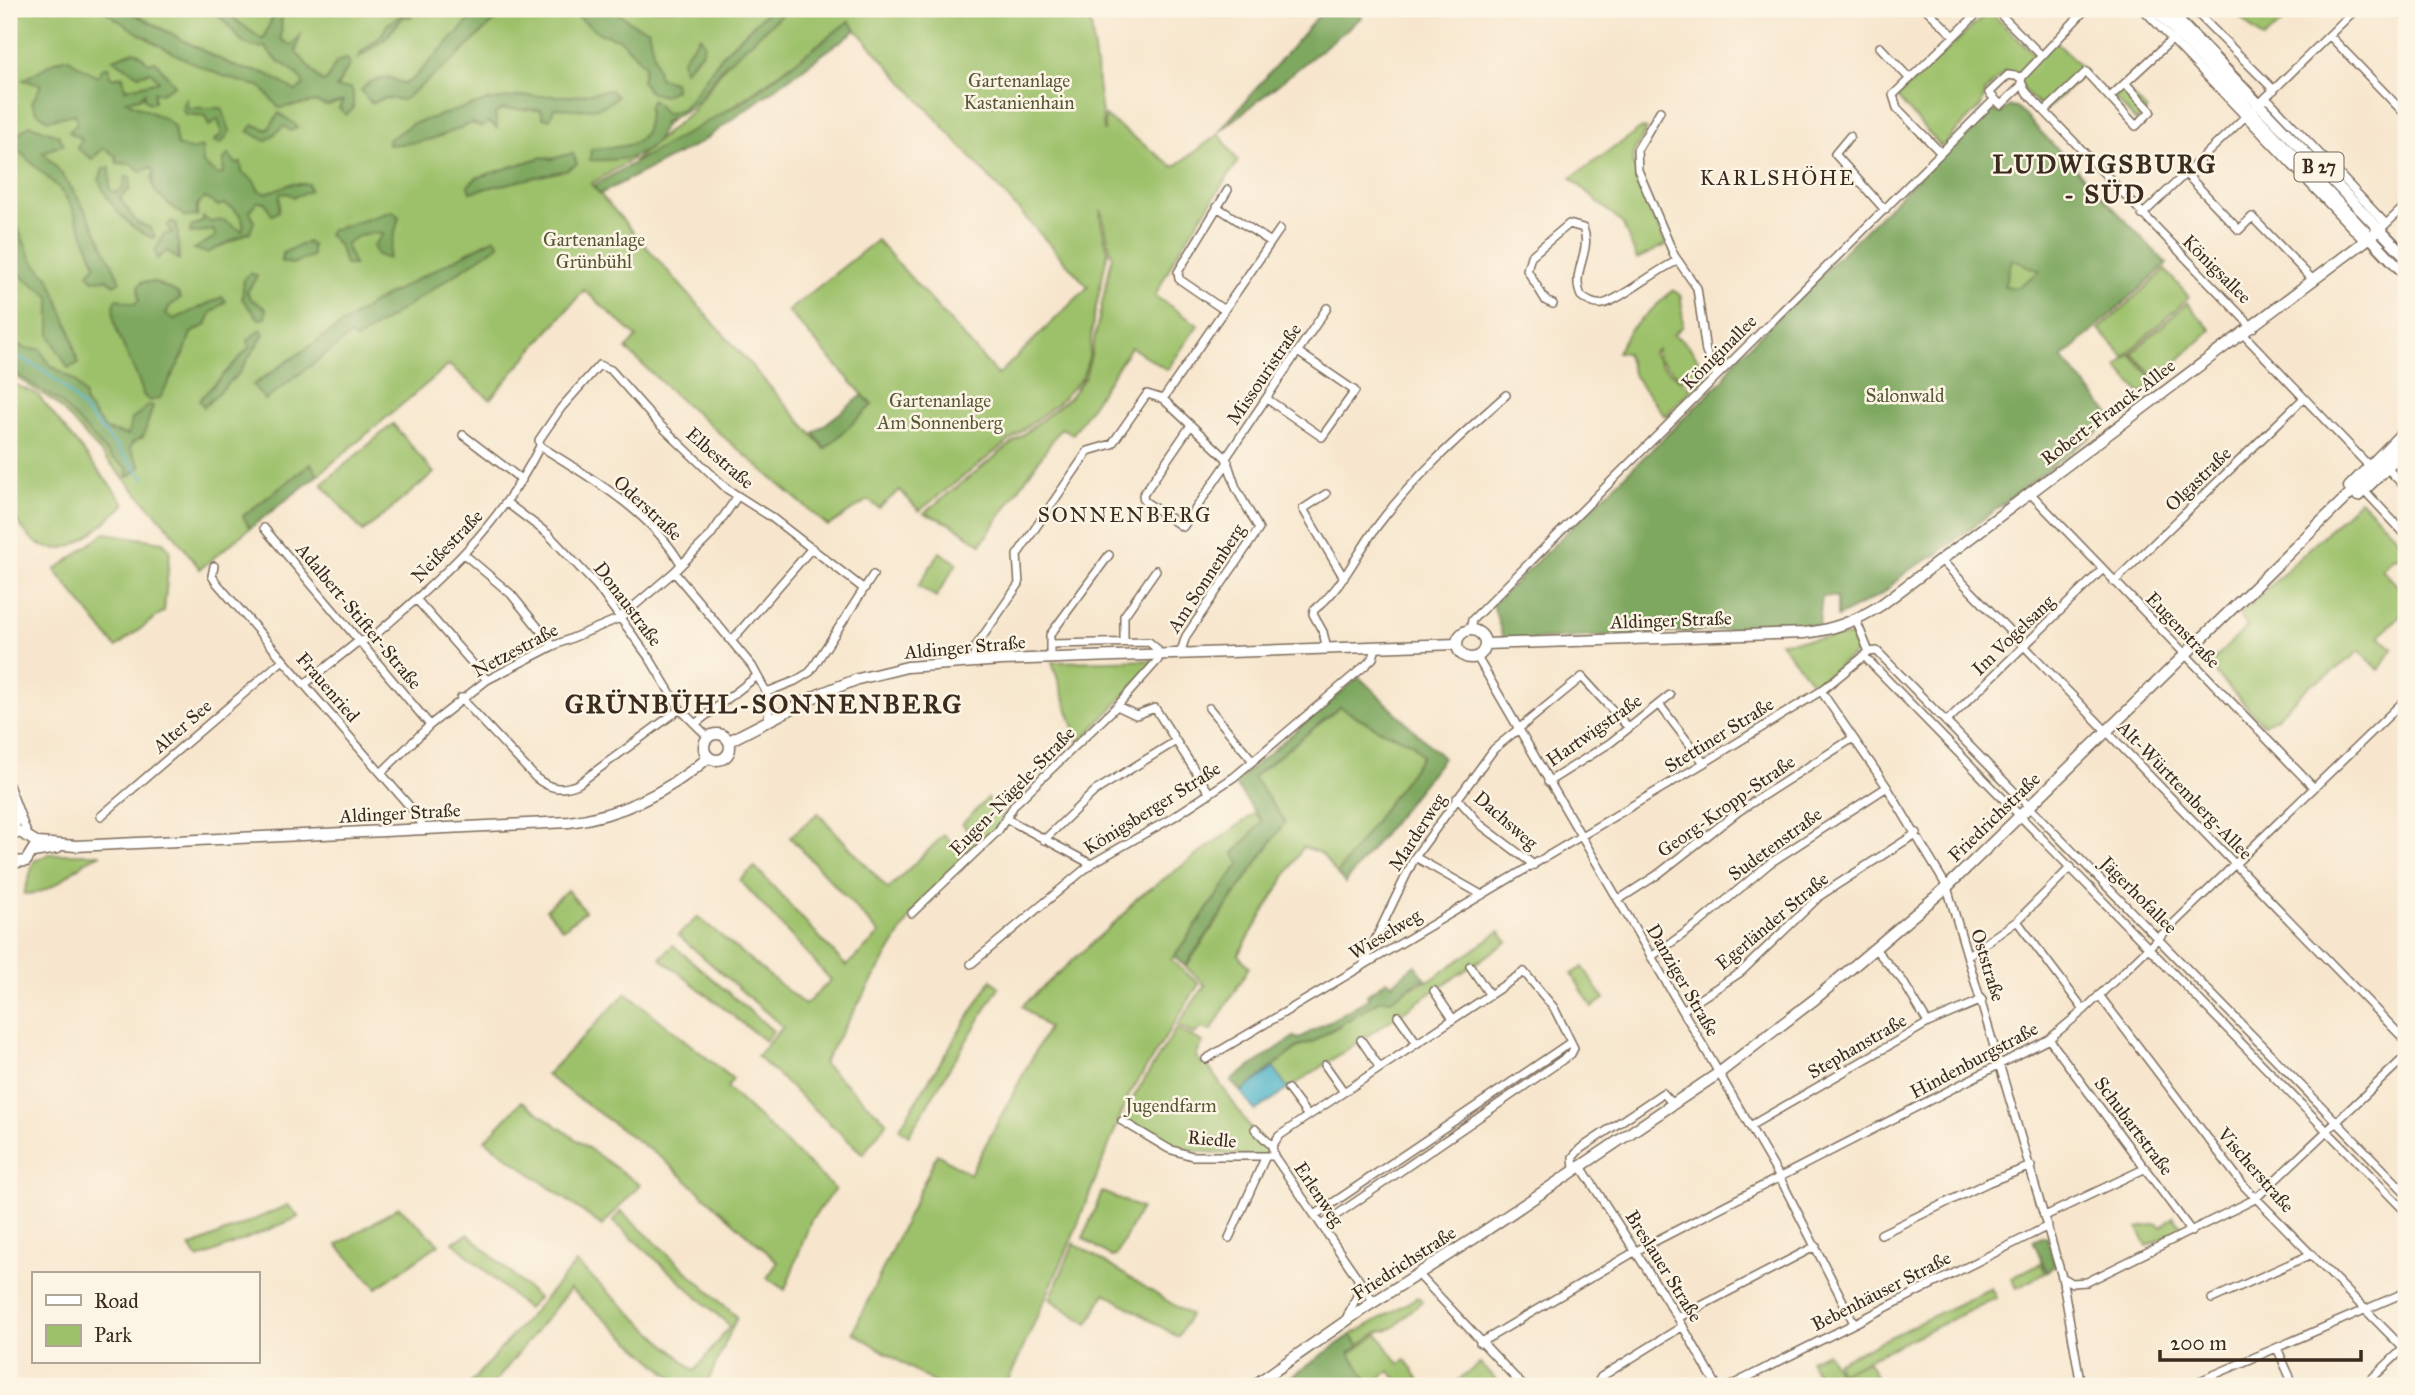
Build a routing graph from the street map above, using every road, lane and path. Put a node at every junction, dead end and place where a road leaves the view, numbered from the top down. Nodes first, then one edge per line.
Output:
1 (1926, 9) edge
2 (1982, 9) edge
3 (1995, 9) edge
4 (2086, 9) edge
5 (2143, 9) edge
6 (2155, 9) edge
7 (2167, 9) edge
8 (2193, 9) edge
9 (2356, 9) edge
10 (2399, 9) edge
11 (2406, 17) edge
12 (1954, 36) junction
13 (2176, 36) junction
14 (2330, 36) junction
15 (1880, 47) dead end
16 (2041, 55) junction
17 (1910, 79) junction
18 (2022, 81) junction
19 (2125, 83) junction
20 (2274, 90) junction
21 (2110, 97) junction
22 (1995, 99) junction
23 (2256, 107) junction
24 (1661, 111) dead end
25 (2045, 111) junction
26 (2406, 115) edge
27 (1850, 136) dead end
28 (1941, 153) junction
29 (2186, 174) junction
30 (1228, 190) dead end
31 (2406, 205) edge
32 (1217, 207) junction
33 (1885, 210) junction
34 (2142, 215) junction
35 (1280, 229) dead end
36 (2375, 233) junction
37 (1271, 242) junction
38 (2406, 257) edge
39 (1677, 261) junction
40 (2406, 275) edge
41 (2314, 281) junction
42 (1553, 303) dead end
43 (1327, 308) dead end
44 (1224, 310) junction
45 (2253, 328) junction
46 (2243, 334) junction
47 (1298, 352) junction
48 (599, 365) joint
49 (1717, 376) junction
50 (1506, 395) dead end
51 (2304, 398) junction
52 (1163, 399) junction
53 (1267, 399) junction
54 (1191, 425) junction
55 (2406, 429) edge
56 (463, 435) dead end
57 (2406, 439) edge
58 (540, 446) junction
59 (2406, 450) edge
60 (1227, 460) junction
61 (2369, 466) junction
62 (2387, 468) junction
63 (522, 480) junction
64 (2406, 488) edge
65 (2364, 490) junction
66 (2030, 493) junction
67 (1326, 494) dead end
68 (737, 497) junction
69 (507, 503) junction
70 (264, 528) dead end
71 (2317, 528) junction
72 (2406, 535) edge
73 (812, 548) junction
74 (465, 555) junction
75 (1109, 555) dead end
76 (1941, 560) junction
77 (681, 564) junction
78 (214, 566) dead end
79 (1156, 570) dead end
80 (2102, 570) junction
81 (674, 572) junction
82 (873, 575) dead end
83 (1344, 578) junction
84 (2114, 582) junction
85 (864, 589) junction
86 (416, 599) junction
87 (620, 618) junction
88 (1856, 620) junction
89 (1470, 630) junction
90 (732, 640) junction
91 (362, 642) junction
92 (1124, 642) junction
93 (1457, 644) junction
94 (1486, 644) junction
95 (1050, 645) junction
96 (553, 646) junction
97 (2024, 647) junction
98 (1376, 648) junction
99 (1327, 649) junction
100 (1180, 654) junction
101 (1867, 654) junction
102 (1158, 656) junction
103 (2186, 656) junction
104 (1477, 657) junction
105 (1050, 658) junction
106 (283, 660) junction
107 (973, 661) junction
108 (757, 676) junction
109 (487, 680) junction
110 (304, 684) junction
111 (1821, 691) junction
112 (767, 692) junction
113 (1670, 695) dead end
114 (461, 698) junction
115 (2406, 699) edge
116 (1659, 704) junction
117 (1117, 706) junction
118 (1209, 708) dead end
119 (680, 709) junction
120 (768, 720) junction
121 (1946, 722) junction
122 (695, 724) junction
123 (430, 725) junction
124 (1628, 727) junction
125 (1517, 731) junction
126 (2108, 732) junction
127 (708, 737) junction
128 (1853, 738) junction
129 (729, 741) junction
130 (1176, 741) junction
131 (709, 757) junction
132 (1253, 761) junction
133 (1704, 763) junction
134 (381, 773) junction
135 (1548, 782) junction
136 (9, 785) edge
137 (1887, 787) junction
138 (2314, 788) junction
139 (1210, 794) junction
140 (1457, 798) junction
141 (9, 802) edge
142 (2030, 808) junction
143 (101, 816) dead end
144 (2021, 816) junction
145 (1007, 819) junction
146 (424, 829) junction
147 (1917, 833) junction
148 (12, 835) edge
149 (1581, 837) junction
150 (30, 838) junction
151 (1044, 839) junction
152 (76, 846) junction
153 (33, 852) junction
154 (1415, 857) junction
155 (9, 858) edge
156 (1091, 864) junction
157 (1534, 864) junction
158 (2235, 865) junction
159 (2071, 867) junction
160 (1947, 887) junction
161 (1482, 895) junction
162 (1618, 900) junction
163 (912, 914) dead end
164 (2017, 921) junction
165 (2158, 937) junction
166 (2147, 948) junction
167 (1875, 949) junction
168 (1968, 955) junction
169 (1651, 957) junction
170 (971, 964) dead end
171 (1363, 965) junction
172 (1471, 966) dead end
173 (1434, 991) dead end
174 (1489, 994) junction
175 (2099, 995) junction
176 (1982, 1000) junction
177 (1683, 1010) junction
178 (2084, 1010) junction
179 (1398, 1016) dead end
180 (1453, 1019) junction
181 (1928, 1023) junction
182 (2049, 1039) junction
183 (1361, 1040) dead end
184 (2406, 1041) edge
185 (1571, 1042) junction
186 (1417, 1043) junction
187 (2406, 1056) edge
188 (1206, 1059) dead end
189 (1325, 1065) dead end
190 (2002, 1066) junction
191 (1380, 1068) junction
192 (1719, 1073) junction
193 (1507, 1085) junction
194 (1289, 1089) dead end
195 (1344, 1092) junction
196 (1513, 1094) junction
197 (1308, 1116) junction
198 (1122, 1121) dead end
199 (2337, 1122) junction
200 (1750, 1126) junction
201 (1255, 1129) dead end
202 (2328, 1130) junction
203 (1272, 1146) junction
204 (1405, 1154) junction
205 (1274, 1156) junction
206 (1265, 1158) junction
207 (1410, 1163) junction
208 (2032, 1166) junction
209 (1577, 1167) junction
210 (2146, 1168) junction
211 (1780, 1178) junction
212 (2406, 1193) edge
213 (2255, 1199) junction
214 (2406, 1212) edge
215 (1315, 1215) junction
216 (2045, 1216) junction
217 (1322, 1225) junction
218 (2048, 1226) junction
219 (2192, 1232) junction
220 (1881, 1234) dead end
221 (1229, 1238) dead end
222 (1816, 1246) junction
223 (1636, 1251) junction
224 (2312, 1254) junction
225 (1418, 1274) junction
226 (2062, 1276) junction
227 (1358, 1279) junction
228 (2406, 1292) edge
229 (2212, 1299) dead end
230 (1374, 1302) junction
231 (2366, 1309) junction
232 (1678, 1318) junction
233 (1345, 1322) junction
234 (1854, 1323) junction
235 (1683, 1326) junction
236 (1480, 1343) junction
237 (2277, 1348) junction
238 (2405, 1349) edge
239 (1253, 1386) edge
240 (1523, 1386) edge
241 (1596, 1386) edge
242 (1717, 1386) edge
243 (1730, 1386) edge
244 (2081, 1386) edge
245 (2188, 1386) edge
246 (2294, 1386) edge
247 (2364, 1386) edge

1 - 12 street
2 - 12 street
3 - 16 street
4 - 16 street, Königinallee
5 - 13 street
6 - 13 main road, B 27
7 - 23 main road, B 27
8 - 20 street
9 - 14 street
10 - 11 street
12 - 17 street
13 - 19 street
13 - 23 main road, B 27
14 - 20 street
14 - 26 street
15 - 17 street
16 - 18 street, Königinallee
17 - 28 street
18 - 22 street, Königinallee
18 - 22 street, Königinallee
18 - 25 street, Königsallee
19 - 21 street
19 - 21 street
20 - 23 street
21 - 25 street
22 - 28 street, Königinallee
23 - 29 street
23 - 36 main road, B 27
23 - 36 street
24 - 39 street
25 - 34 street, Königsallee
27 - 33 street
28 - 33 street, Königinallee
29 - 34 street
29 - 41 street
30 - 32 street
31 - 36 street
32 - 37 street
32 - 44 street
33 - 49 street, Königinallee
34 - 45 street, Königsallee
35 - 37 street
36 - 38 main road, B 27
36 - 40 main road, B 27
36 - 41 main road, Robert-Franck-Allee
37 - 44 street
39 - 42 street
39 - 49 street
41 - 45 main road, Robert-Franck-Allee
43 - 47 street, Missouristraße
44 - 52 street
45 - 46 main road, Robert-Franck-Allee
46 - 51 street, Königsallee
46 - 66 main road, Robert-Franck-Allee
47 - 53 street, Missouristraße
47 - 53 street
48 - 58 street, Neißestraße
48 - 68 street, Elbestraße
49 - 89 street, Königinallee
50 - 83 street
51 - 61 street, Königsallee
51 - 84 street, Olgastraße
52 - 54 street, Am Sonnenberg
52 - 107 street
53 - 60 street, Missouristraße
54 - 60 street, Am Sonnenberg
54 - 60 street, Missouristraße
55 - 61 main road, Friedrichstraße
56 - 63 street
57 - 71 main road, Friedrichstraße
58 - 63 street, Neißestraße
58 - 77 street, Oderstraße
59 - 62 main road, Friedrichstraße
60 - 100 street, Am Sonnenberg
61 - 71 main road, Friedrichstraße
62 - 64 street
62 - 65 main road, Friedrichstraße
63 - 69 street, Neißestraße
65 - 71 main road, Friedrichstraße
65 - 72 street
66 - 76 main road, Robert-Franck-Allee
66 - 80 street, Eugenstraße
67 - 83 street
68 - 73 street, Elbestraße
68 - 77 street
69 - 74 street, Neißestraße
69 - 87 street, Donaustraße
70 - 91 street, Adalbert-Stifter-Straße
71 - 103 main road, Friedrichstraße
73 - 85 street, Elbestraße
73 - 90 street
74 - 86 street, Neißestraße
74 - 96 street
75 - 95 street, Aldinger Straße
76 - 88 main road, Robert-Franck-Allee
76 - 97 street, Alt-Württemberg-Allee
77 - 81 street, Oderstraße
78 - 106 street, Frauenried
79 - 92 street
80 - 84 street, Eugenstraße
80 - 97 street, Im Vogelsang
81 - 87 street, Netzestraße
81 - 90 street, Oderstraße
82 - 85 street
83 - 99 street
84 - 103 street, Eugenstraße
85 - 112 street
86 - 91 street, Neißestraße
86 - 109 street
87 - 96 street, Netzestraße
87 - 119 street, Donaustraße
88 - 94 main road, Aldinger Straße
88 - 101 street, Jägerhofallee
89 - 93 main road
89 - 94 main road
90 - 108 street, Oderstraße
91 - 110 street, Neißestraße
91 - 123 street, Adalbert-Stifter-Straße
92 - 95 street, Aldinger Straße
92 - 102 street, Aldinger Straße
93 - 98 main road, Aldinger Straße
93 - 104 main road
94 - 104 main road
95 - 105 street, Aldinger Straße
96 - 109 street, Netzestraße
97 - 121 street, Im Vogelsang
97 - 126 street, Alt-Württemberg-Allee
98 - 99 main road, Aldinger Straße
98 - 132 street, Königsberger Straße
99 - 100 main road, Aldinger Straße
100 - 102 main road, Aldinger Straße
101 - 111 street, Stettiner Straße
101 - 121 street, Jägerhofallee
101 - 144 street, Jägerhofallee
102 - 105 main road, Aldinger Straße
102 - 117 street, Eugen-Nägele-Straße
103 - 126 main road, Friedrichstraße
103 - 138 street, Eugenstraße
104 - 125 street, Danziger Straße
105 - 107 main road, Aldinger Straße
106 - 110 street, Frauenried
106 - 143 street, Alter See
107 - 120 main road, Aldinger Straße
108 - 112 street, Oderstraße
108 - 122 street
109 - 114 street, Netzestraße
110 - 134 street, Frauenried
111 - 128 street, Oststraße
111 - 133 street, Stettiner Straße
112 - 120 street, Oderstraße
113 - 116 street, Hartwigstraße
114 - 119 street
114 - 123 street, Netzestraße
115 - 138 street, Hindenburgstraße
116 - 124 street, Hartwigstraße
116 - 133 street, Hartwigstraße
117 - 130 street
117 - 145 street, Eugen-Nägele-Straße
118 - 132 street
119 - 122 street, Donaustraße
120 - 129 main road, Aldinger Straße
121 - 142 street, Jägerhofallee
122 - 127 street, Donaustraße
123 - 134 street, Netzestraße
124 - 125 street, Marderweg
124 - 135 street, Hartwigstraße
125 - 135 street, Danziger Straße
125 - 140 street, Marderweg
126 - 142 main road, Friedrichstraße
126 - 158 street, Alt-Württemberg-Allee
127 - 129 main road
127 - 131 main road
128 - 137 street, Oststraße
128 - 162 street, Georg-Kropp-Straße
129 - 131 main road
130 - 139 street
130 - 151 street
131 - 146 main road, Aldinger Straße
132 - 139 street, Königsberger Straße
133 - 149 street, Stettiner Straße
134 - 146 street, Frauenried
135 - 149 street, Danziger Straße
136 - 150 street
137 - 147 street, Oststraße
137 - 169 street, Sudetenstraße
138 - 158 street, Hindenburgstraße
139 - 156 street, Königsberger Straße
140 - 154 street, Marderweg
140 - 157 street, Dachsweg
141 - 148 street
142 - 144 main road, Friedrichstraße
142 - 165 street, Jägerhofallee
144 - 159 street, Jägerhofallee
144 - 160 main road, Friedrichstraße
145 - 151 street
145 - 163 street, Eugen-Nägele-Straße
146 - 152 main road, Aldinger Straße
147 - 160 street, Oststraße
147 - 177 street, Egerländer Straße
148 - 150 main road
149 - 157 street, Wieselweg
149 - 162 street, Danziger Straße
150 - 152 main road
150 - 153 main road
151 - 156 street
152 - 153 main road
153 - 155 main road
154 - 161 street
154 - 171 street, Marderweg
156 - 170 street, Königsberger Straße
157 - 161 street, Wieselweg
158 - 165 street, Hindenburgstraße
158 - 184 street, Alt-Württemberg-Allee
159 - 164 street
159 - 166 street, Jägerhofallee
160 - 167 main road, Friedrichstraße
160 - 168 street, Oststraße
161 - 171 street, Wieselweg
162 - 169 street, Danziger Straße
164 - 168 street
164 - 178 street
165 - 166 street, Hindenburgstraße
165 - 199 street, Jägerhofallee
166 - 175 street, Hindenburgstraße
166 - 202 street, Jägerhofallee
167 - 181 street
167 - 192 main road, Friedrichstraße
168 - 176 street, Oststraße
169 - 177 street, Danziger Straße
171 - 188 street, Wieselweg
172 - 174 street
173 - 180 street
174 - 180 street
174 - 185 street
175 - 178 street, Hindenburgstraße
175 - 213 street, Vischerstraße
176 - 181 street, Stephanstraße
176 - 190 street, Oststraße
177 - 192 street, Danziger Straße
178 - 182 street, Hindenburgstraße
179 - 186 street
180 - 186 street
181 - 200 street, Stephanstraße
182 - 190 street, Hindenburgstraße
182 - 210 street, Schubartstraße
183 - 191 street
185 - 193 street
185 - 196 street
186 - 191 street
187 - 199 street
189 - 195 street
190 - 208 street, Oststraße
190 - 211 street, Hindenburgstraße
191 - 195 street
192 - 200 street, Danziger Straße
192 - 209 main road, Friedrichstraße
193 - 196 street
193 - 204 street
194 - 197 street
195 - 197 street
196 - 207 street
197 - 203 street
198 - 206 street, Riedle
199 - 202 street
199 - 212 street, Jägerhofallee
200 - 211 street, Danziger Straße
201 - 203 street
202 - 213 street
202 - 214 street, Jägerhofallee
203 - 205 street, Erlenweg
204 - 207 street
204 - 215 street
205 - 206 street, Riedle
205 - 215 street, Erlenweg
206 - 221 street
207 - 217 street
208 - 216 street, Oststraße
208 - 220 street
209 - 223 street, Breslauer Straße
209 - 225 main road, Friedrichstraße
210 - 216 street
210 - 219 street, Schubartstraße
211 - 222 street, Danziger Straße
211 - 223 street, Hindenburgstraße
213 - 219 street
213 - 224 street, Vischerstraße
215 - 217 street, Erlenweg
216 - 218 street, Oststraße
217 - 227 street, Erlenweg
218 - 226 street, Oststraße
218 - 234 street, Bebenhäuser Straße
219 - 226 street
222 - 232 street
222 - 234 street, Danziger Straße
223 - 232 street, Breslauer Straße
223 - 236 street, Hindenburgstraße
224 - 229 street
224 - 231 street, Vischerstraße
225 - 230 main road, Friedrichstraße
225 - 236 street
226 - 244 street, Oststraße
227 - 230 street, Erlenweg
227 - 233 street
228 - 231 street
230 - 233 main road, Friedrichstraße
231 - 237 street
231 - 238 street, Vischerstraße
232 - 235 street, Breslauer Straße
233 - 239 main road, Friedrichstraße
234 - 243 street, Bebenhäuser Straße
235 - 241 street
235 - 242 street, Breslauer Straße
236 - 240 street
237 - 245 street
237 - 246 street
238 - 247 street

